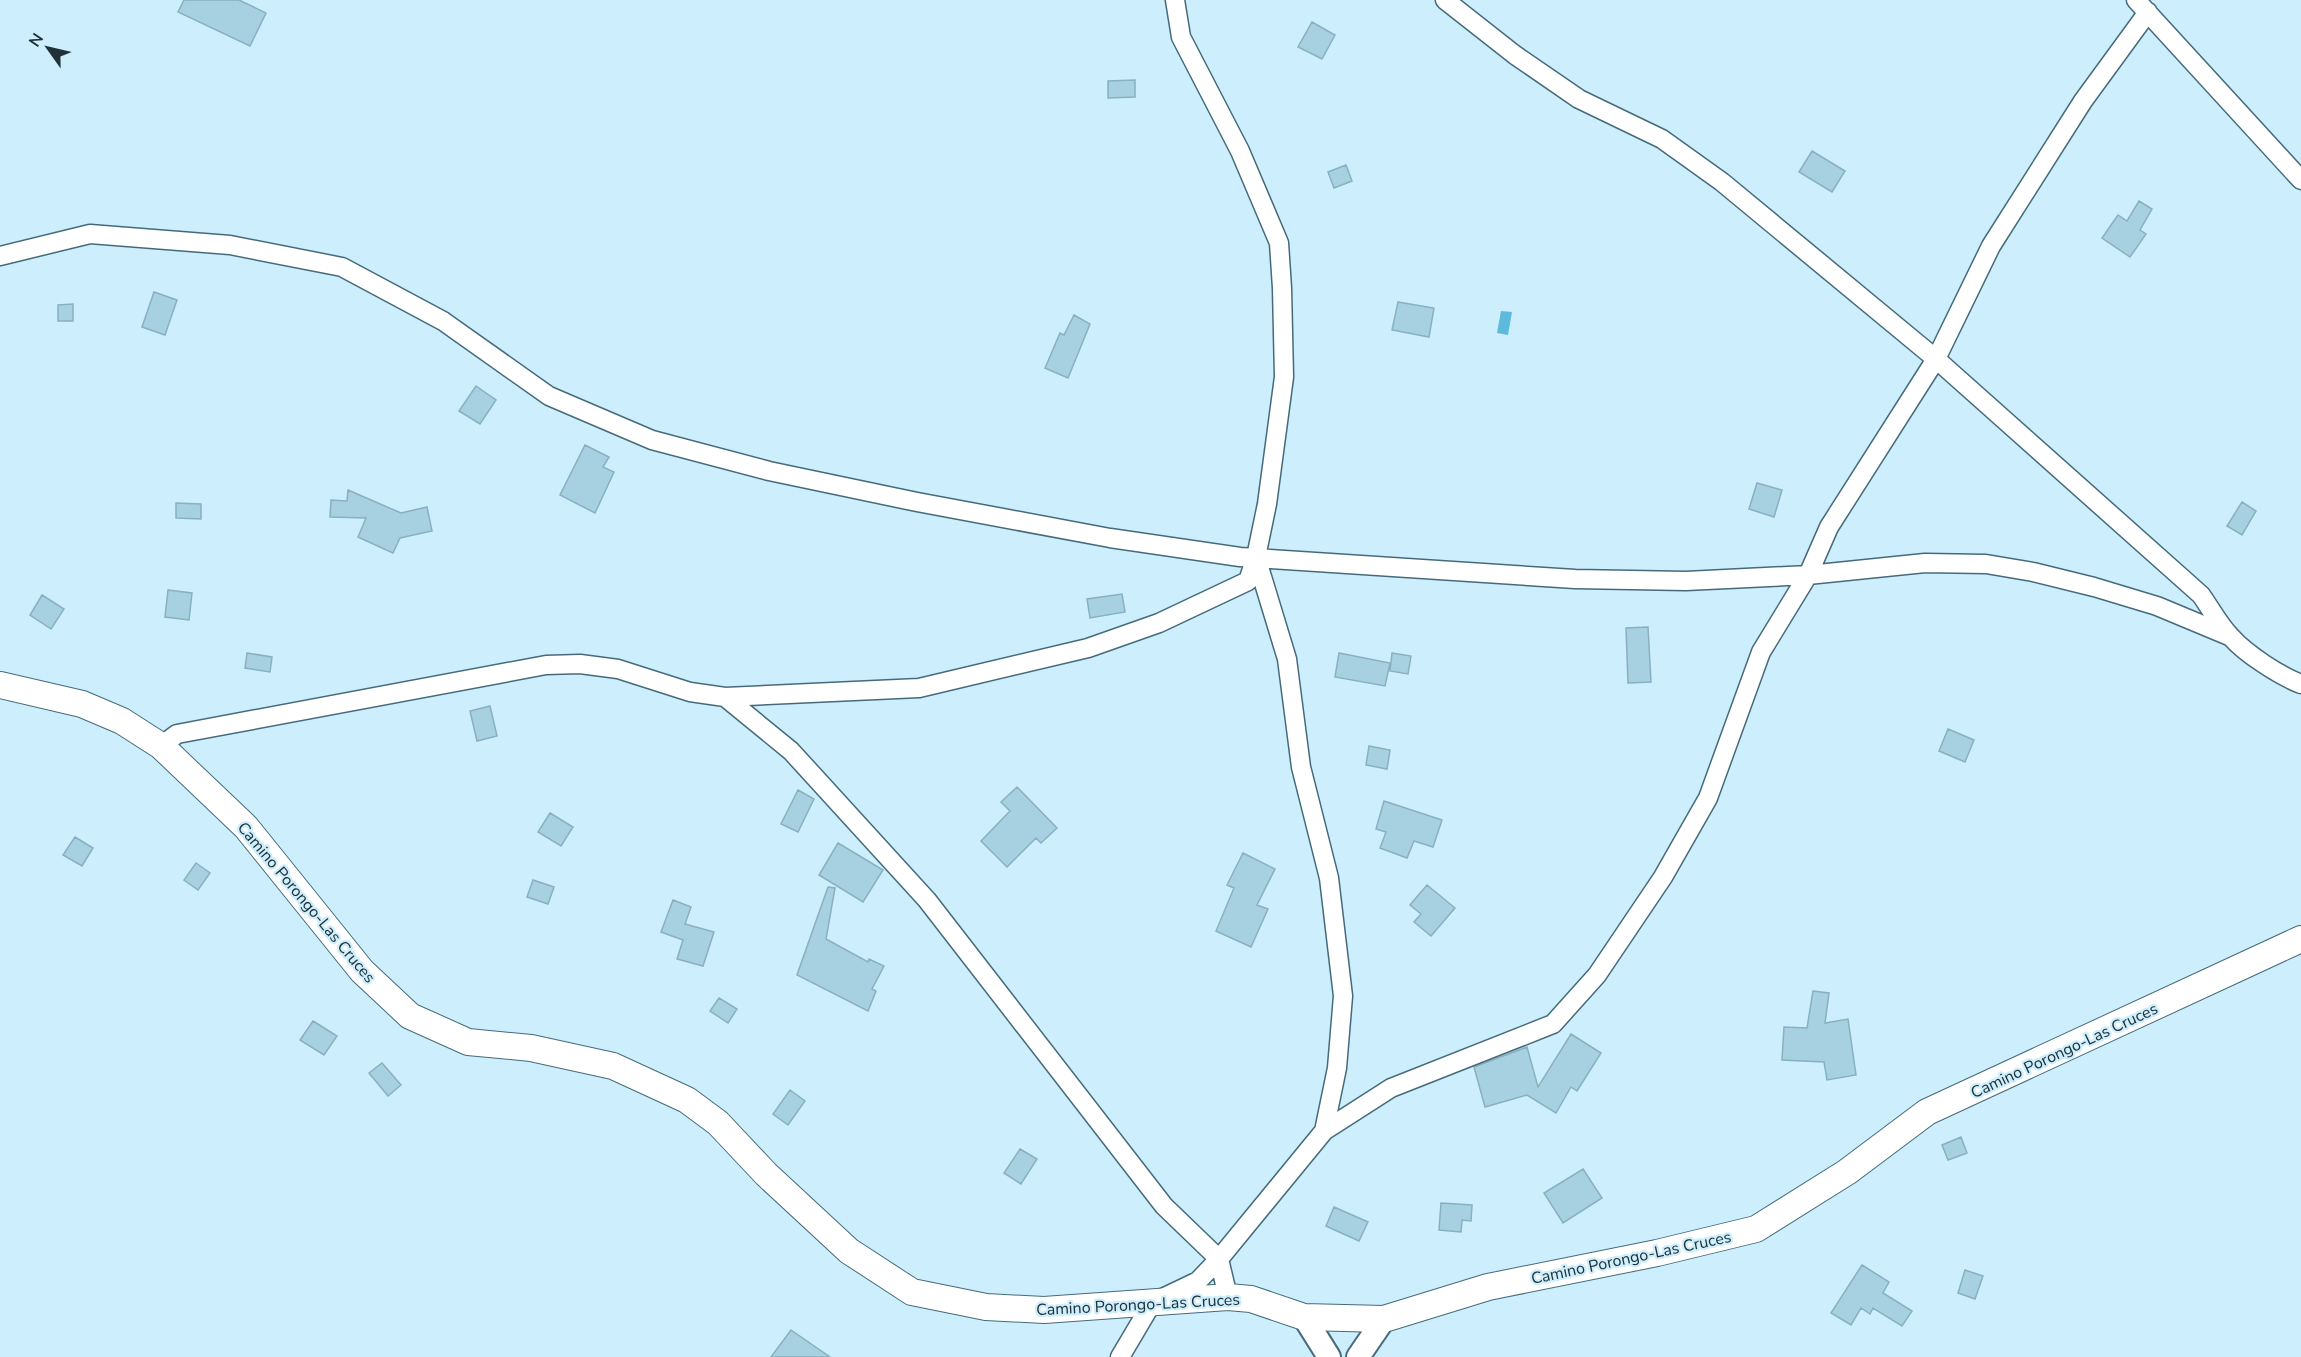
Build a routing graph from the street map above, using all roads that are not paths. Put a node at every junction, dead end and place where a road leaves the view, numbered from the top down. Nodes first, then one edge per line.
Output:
1 (1175, 0) edge
2 (1445, 0) edge
3 (2142, 6) edge
4 (2301, 180) edge
5 (0, 256) edge
6 (1936, 359) junction
7 (1256, 557) junction
8 (1808, 575) junction
9 (2229, 636) junction
10 (2301, 684) edge
11 (0, 685) edge
12 (725, 697) junction
13 (161, 746) junction
14 (2301, 939) edge
15 (1324, 1131) junction
16 (1219, 1259) junction
17 (1228, 1297) junction
18 (1152, 1303) junction
19 (1304, 1317) junction
20 (1384, 1319) junction
21 (1120, 1357) edge
22 (1329, 1357) edge
23 (1358, 1357) edge

1 - 7 street
2 - 6 street
3 - 4 street
3 - 6 street
5 - 7 street
6 - 8 street
6 - 9 street
7 - 8 street
7 - 12 street
7 - 15 street
8 - 9 street
8 - 15 street
9 - 10 street
11 - 13 main road, Camino Porongo-Las Cruces
12 - 13 street
12 - 16 street
13 - 18 main road, Camino Porongo-Las Cruces
14 - 20 main road, Camino Porongo-Las Cruces
15 - 16 street
16 - 17 street
16 - 18 street
17 - 18 main road, Camino Porongo-Las Cruces
17 - 19 main road, Camino Porongo-Las Cruces
18 - 21 street
19 - 20 main road, Camino Porongo-Las Cruces
19 - 22 street
20 - 23 street

